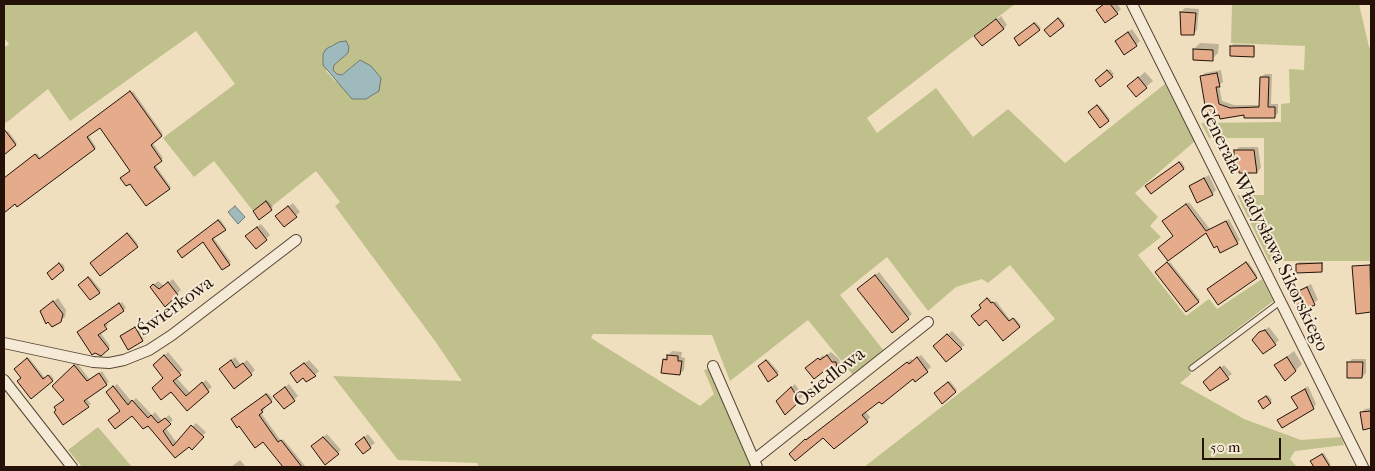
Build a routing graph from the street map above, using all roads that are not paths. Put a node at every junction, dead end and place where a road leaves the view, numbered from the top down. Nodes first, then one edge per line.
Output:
1 (1132, 4) edge
2 (296, 240) dead end
3 (1280, 302) junction
4 (928, 322) dead end
5 (4, 343) edge
6 (713, 366) dead end
7 (1192, 368) dead end
8 (4, 380) edge
9 (756, 464) edge
10 (72, 467) edge
11 (1363, 467) edge

1 - 3 street, Generała Władysława Sikorskiego
2 - 5 street, Świerkowa
3 - 7 lane
3 - 11 street, Generała Władysława Sikorskiego
4 - 9 street, Osiedlowa
6 - 9 street
8 - 10 street

